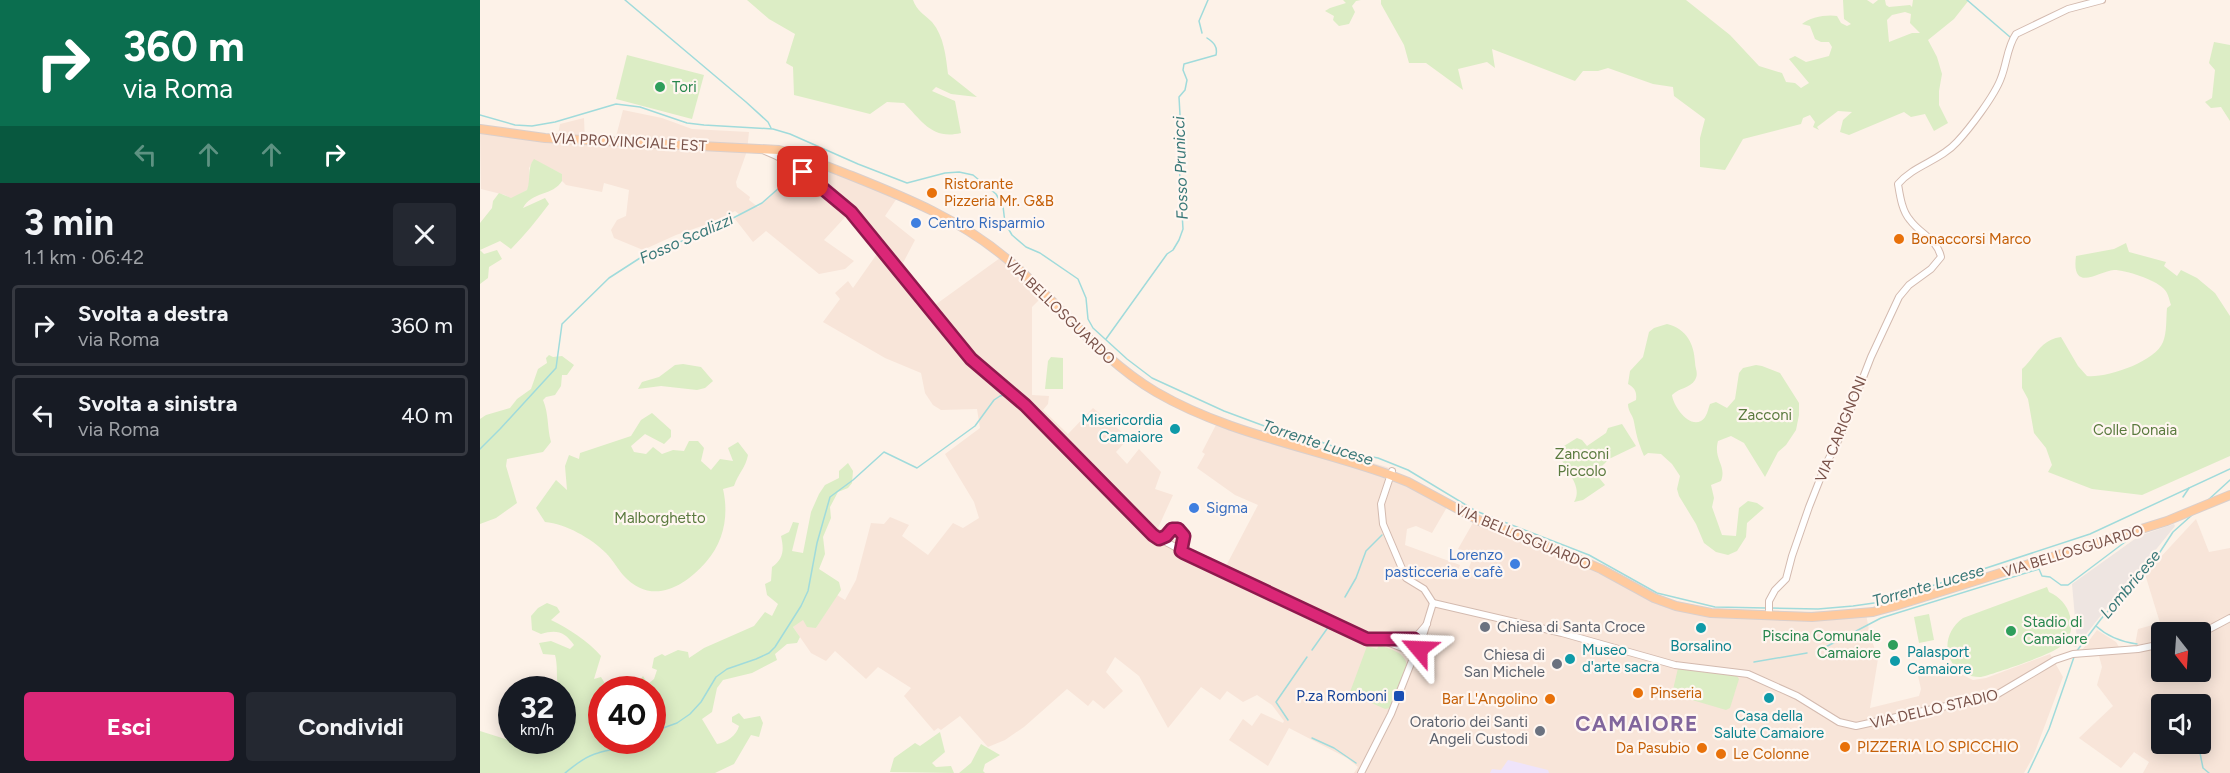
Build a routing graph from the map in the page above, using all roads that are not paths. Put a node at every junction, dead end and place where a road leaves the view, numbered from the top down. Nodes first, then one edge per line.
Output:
1 (2102, 0) edge
2 (480, 129) edge
3 (762, 150) junction
4 (779, 150) junction
5 (795, 154) junction
6 (785, 160) junction
7 (810, 160) junction
8 (800, 168) junction
9 (1391, 473) junction
10 (2230, 495) edge
11 (1163, 538) junction
12 (1179, 548) junction
13 (1433, 603) junction
14 (1769, 616) junction
15 (2230, 618) edge
16 (2211, 628) edge
17 (1380, 639) junction
18 (1414, 641) junction
19 (2151, 646) edge
20 (1410, 652) junction
21 (1361, 773) edge

1 - 14 street, VIA CARIGNONI
2 - 3 main road, VIA PROVINCIALE EST
3 - 4 main road, VIA PROVINCIALE EST
3 - 6 street
4 - 5 main road, VIA BELLOSGUARDO
4 - 6 street
5 - 7 main road, VIA BELLOSGUARDO
5 - 8 street
6 - 8 street
7 - 8 street
7 - 9 main road, VIA BELLOSGUARDO
8 - 11 street
9 - 13 street
9 - 14 main road, VIA BELLOSGUARDO
10 - 14 main road, VIA BELLOSGUARDO
11 - 12 street
11 - 12 street
12 - 17 street
13 - 18 street
13 - 19 street, VIA DELLO STADIO
15 - 16 street
17 - 18 street
17 - 20 street
18 - 20 street
18 - 20 street
20 - 21 street

